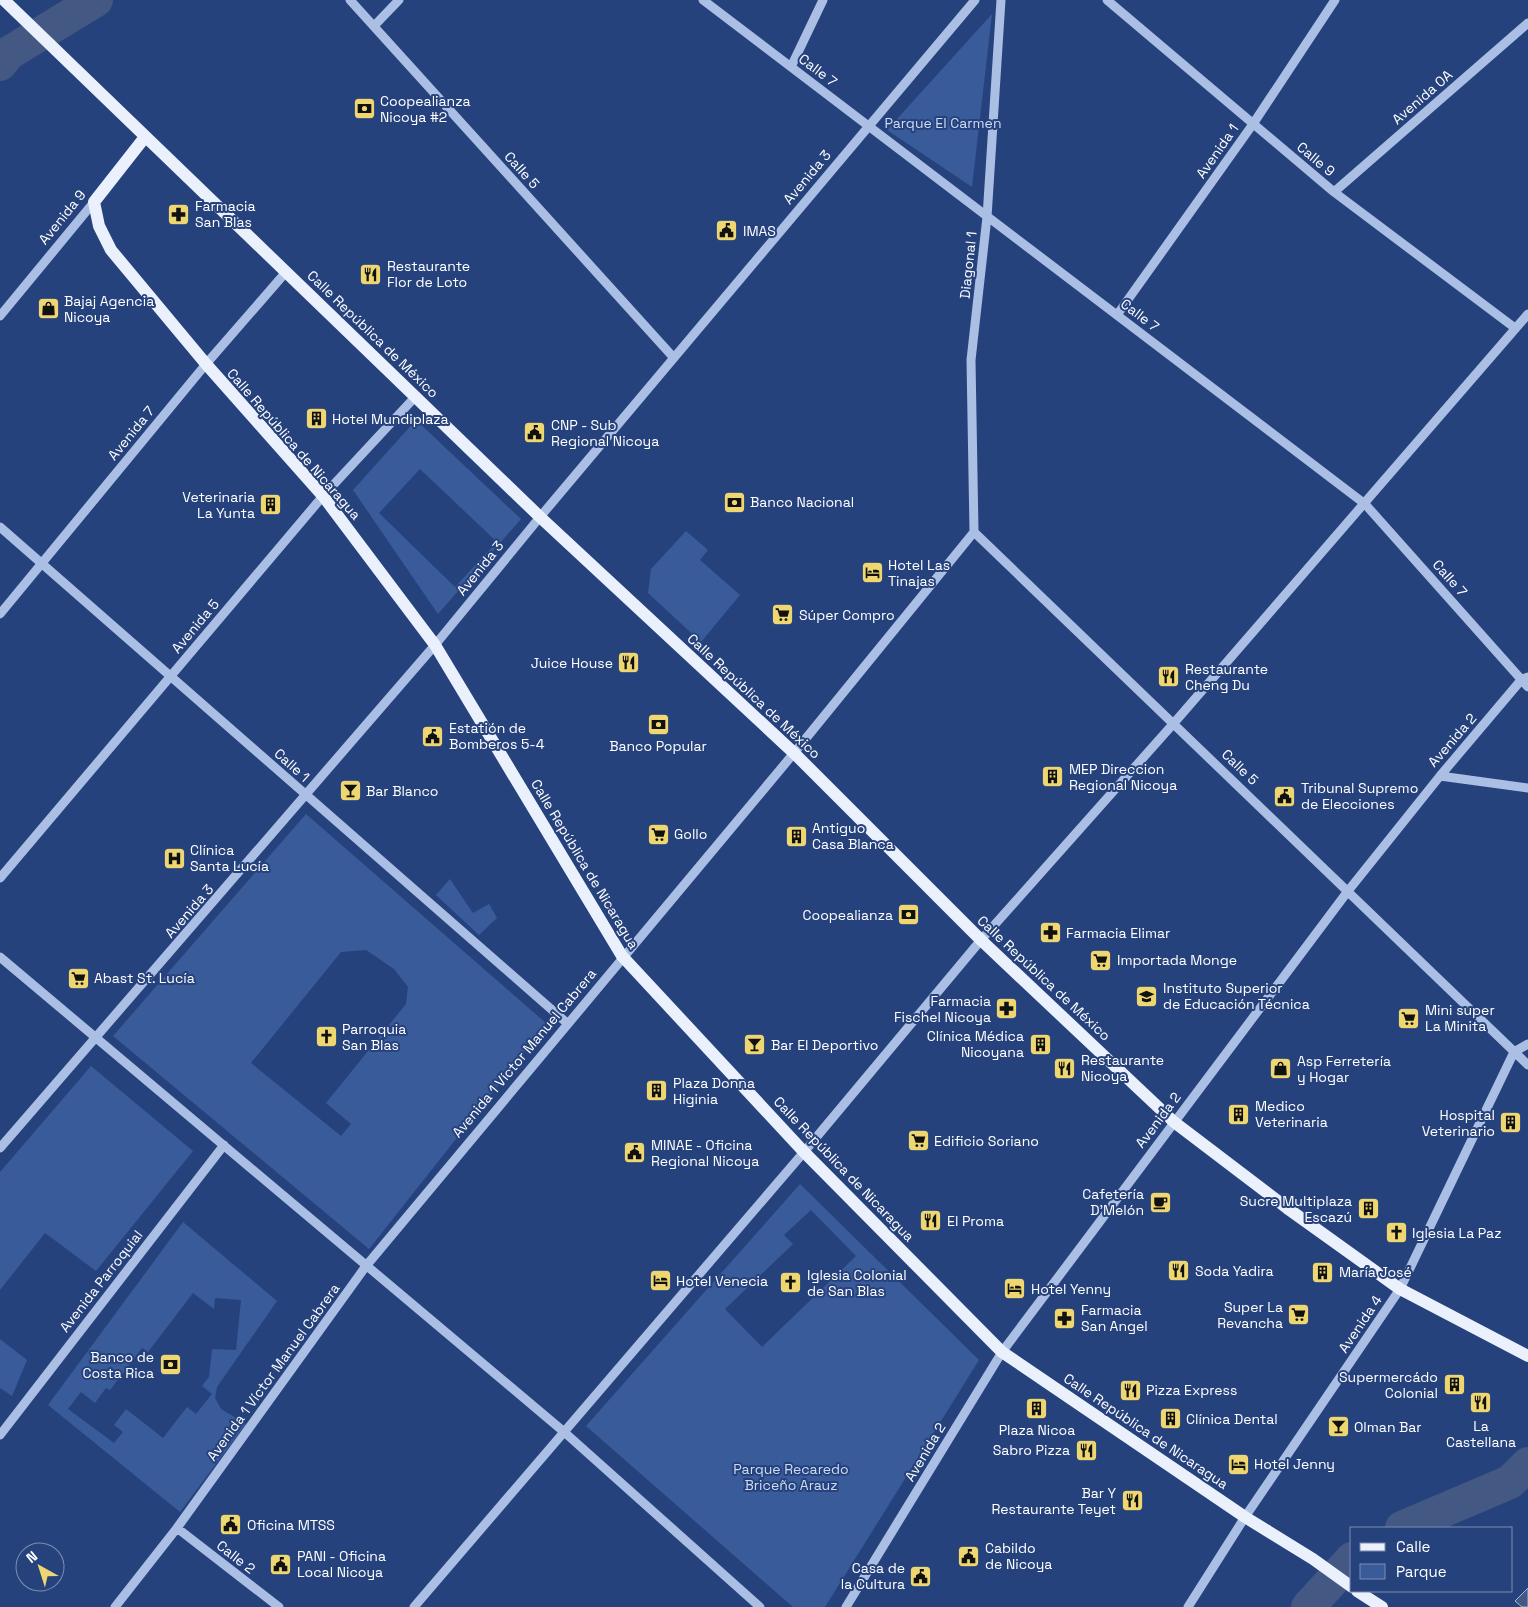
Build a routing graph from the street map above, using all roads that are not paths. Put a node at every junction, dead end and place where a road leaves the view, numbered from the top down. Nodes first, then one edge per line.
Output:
1 (4, 0) edge
2 (350, 0) edge
3 (399, 0) edge
4 (704, 0) edge
5 (823, 0) edge
6 (975, 0) edge
7 (1001, 0) edge
8 (1107, 0) edge
9 (1335, 0) edge
10 (1528, 23) edge
11 (374, 26) junction
12 (791, 66) junction
13 (1253, 124) junction
14 (868, 125) junction
15 (145, 137) junction
16 (1334, 192) junction
17 (94, 202) junction
18 (987, 217) junction
19 (286, 272) junction
20 (1528, 314) edge
21 (1117, 315) junction
22 (0, 316) edge
23 (1515, 328) junction
24 (674, 358) junction
25 (206, 364) junction
26 (416, 396) junction
27 (323, 496) junction
28 (1365, 504) junction
29 (540, 517) junction
30 (0, 527) edge
31 (974, 532) junction
32 (43, 564) junction
33 (0, 614) edge
34 (435, 645) junction
35 (172, 675) junction
36 (1526, 681) edge
37 (1174, 723) junction
38 (794, 753) junction
39 (1440, 776) junction
40 (1528, 788) edge
41 (305, 795) junction
42 (0, 878) edge
43 (1348, 891) junction
44 (981, 940) junction
45 (622, 956) junction
46 (0, 957) edge
47 (567, 1023) junction
48 (97, 1038) junction
49 (1528, 1044) edge
50 (1514, 1052) junction
51 (1528, 1065) edge
52 (1174, 1122) junction
53 (224, 1145) junction
54 (0, 1148) edge
55 (804, 1152) junction
56 (366, 1266) junction
57 (1400, 1289) junction
58 (1002, 1352) junction
59 (1528, 1356) edge
60 (563, 1431) junction
61 (0, 1435) edge
62 (1245, 1518) junction
63 (177, 1528) junction
64 (1350, 1586) edge
65 (1359, 1592) edge
66 (115, 1607) edge
67 (279, 1607) edge
68 (414, 1607) edge
69 (760, 1607) edge
70 (846, 1607) edge
71 (1188, 1607) edge
72 (1382, 1607) edge

1 - 15 main road, Calle República de México
2 - 11 street, Calle 5
3 - 11 street
4 - 12 street, Calle 7
5 - 12 street
6 - 14 street, Avenida 3
7 - 18 street, Diagonal 1
8 - 13 street, Calle 9
9 - 13 street, Avenida 1
10 - 16 street, Avenida 0A
11 - 24 street, Calle 5
12 - 14 street, Calle 7
13 - 16 street, Calle 9
13 - 21 street, Avenida 1
14 - 18 street, Calle 7
14 - 24 street, Avenida 3
15 - 17 main road, Avenida 9
15 - 19 main road, Calle República de México
16 - 23 street, Calle 9
17 - 22 street, Avenida 9
17 - 25 main road, Calle República de Nicaragua
18 - 21 street, Calle 7
18 - 31 street, Diagonal 1
19 - 25 street, Avenida 7
19 - 26 main road, Calle República de México
20 - 23 street
21 - 28 street, Calle 7
23 - 28 street
24 - 29 street, Avenida 3
25 - 27 main road, Calle República de Nicaragua
25 - 32 street, Avenida 7
26 - 27 street, Avenida 5
26 - 29 main road, Calle República de México
27 - 34 main road, Calle República de Nicaragua
27 - 35 street, Avenida 5
28 - 36 street, Calle 7
28 - 37 street
29 - 34 street, Avenida 3
29 - 38 main road, Calle República de México
30 - 32 street, Calle 1
31 - 37 street, Calle 5
31 - 38 street, Avenida 1 Víctor Manuel Cabrera
32 - 33 street, Avenida 7
32 - 35 street, Calle 1
34 - 41 street, Avenida 3
34 - 45 main road, Calle República de Nicaragua
35 - 41 street, Calle 1
35 - 42 street, Avenida 5
36 - 39 street, Avenida 2
37 - 43 street, Calle 5
37 - 44 street
38 - 44 main road, Calle República de México
38 - 45 street, Avenida 1 Víctor Manuel Cabrera
39 - 40 street
39 - 43 street, Avenida 2
41 - 47 street, Calle 1
41 - 48 street, Avenida 3
43 - 50 street, Calle 5
43 - 52 street, Avenida 2
44 - 52 main road, Calle República de México
44 - 55 street
45 - 47 street, Avenida 1 Víctor Manuel Cabrera
45 - 55 main road, Calle República de Nicaragua
46 - 48 street
47 - 56 street, Avenida 1 Víctor Manuel Cabrera
48 - 53 street
48 - 54 street, Avenida 3
49 - 50 street
50 - 51 street, Calle 5
50 - 57 street, Avenida 4
52 - 57 main road, Calle República de México
52 - 58 street, Avenida 2
53 - 56 street
53 - 61 street, Avenida Parroquial
55 - 58 main road, Calle República de Nicaragua
55 - 60 street
56 - 60 street
56 - 63 street, Avenida 1 Víctor Manuel Cabrera
57 - 59 main road, Calle República de México
57 - 62 street, Avenida 4
58 - 62 main road, Calle República de Nicaragua
58 - 70 street, Avenida 2
60 - 68 street
60 - 69 street
62 - 64 main road, Calle República de Nicaragua
62 - 71 street, Avenida 4
63 - 66 street, Avenida 1 Víctor Manuel Cabrera
63 - 67 street, Calle 2
65 - 72 main road

